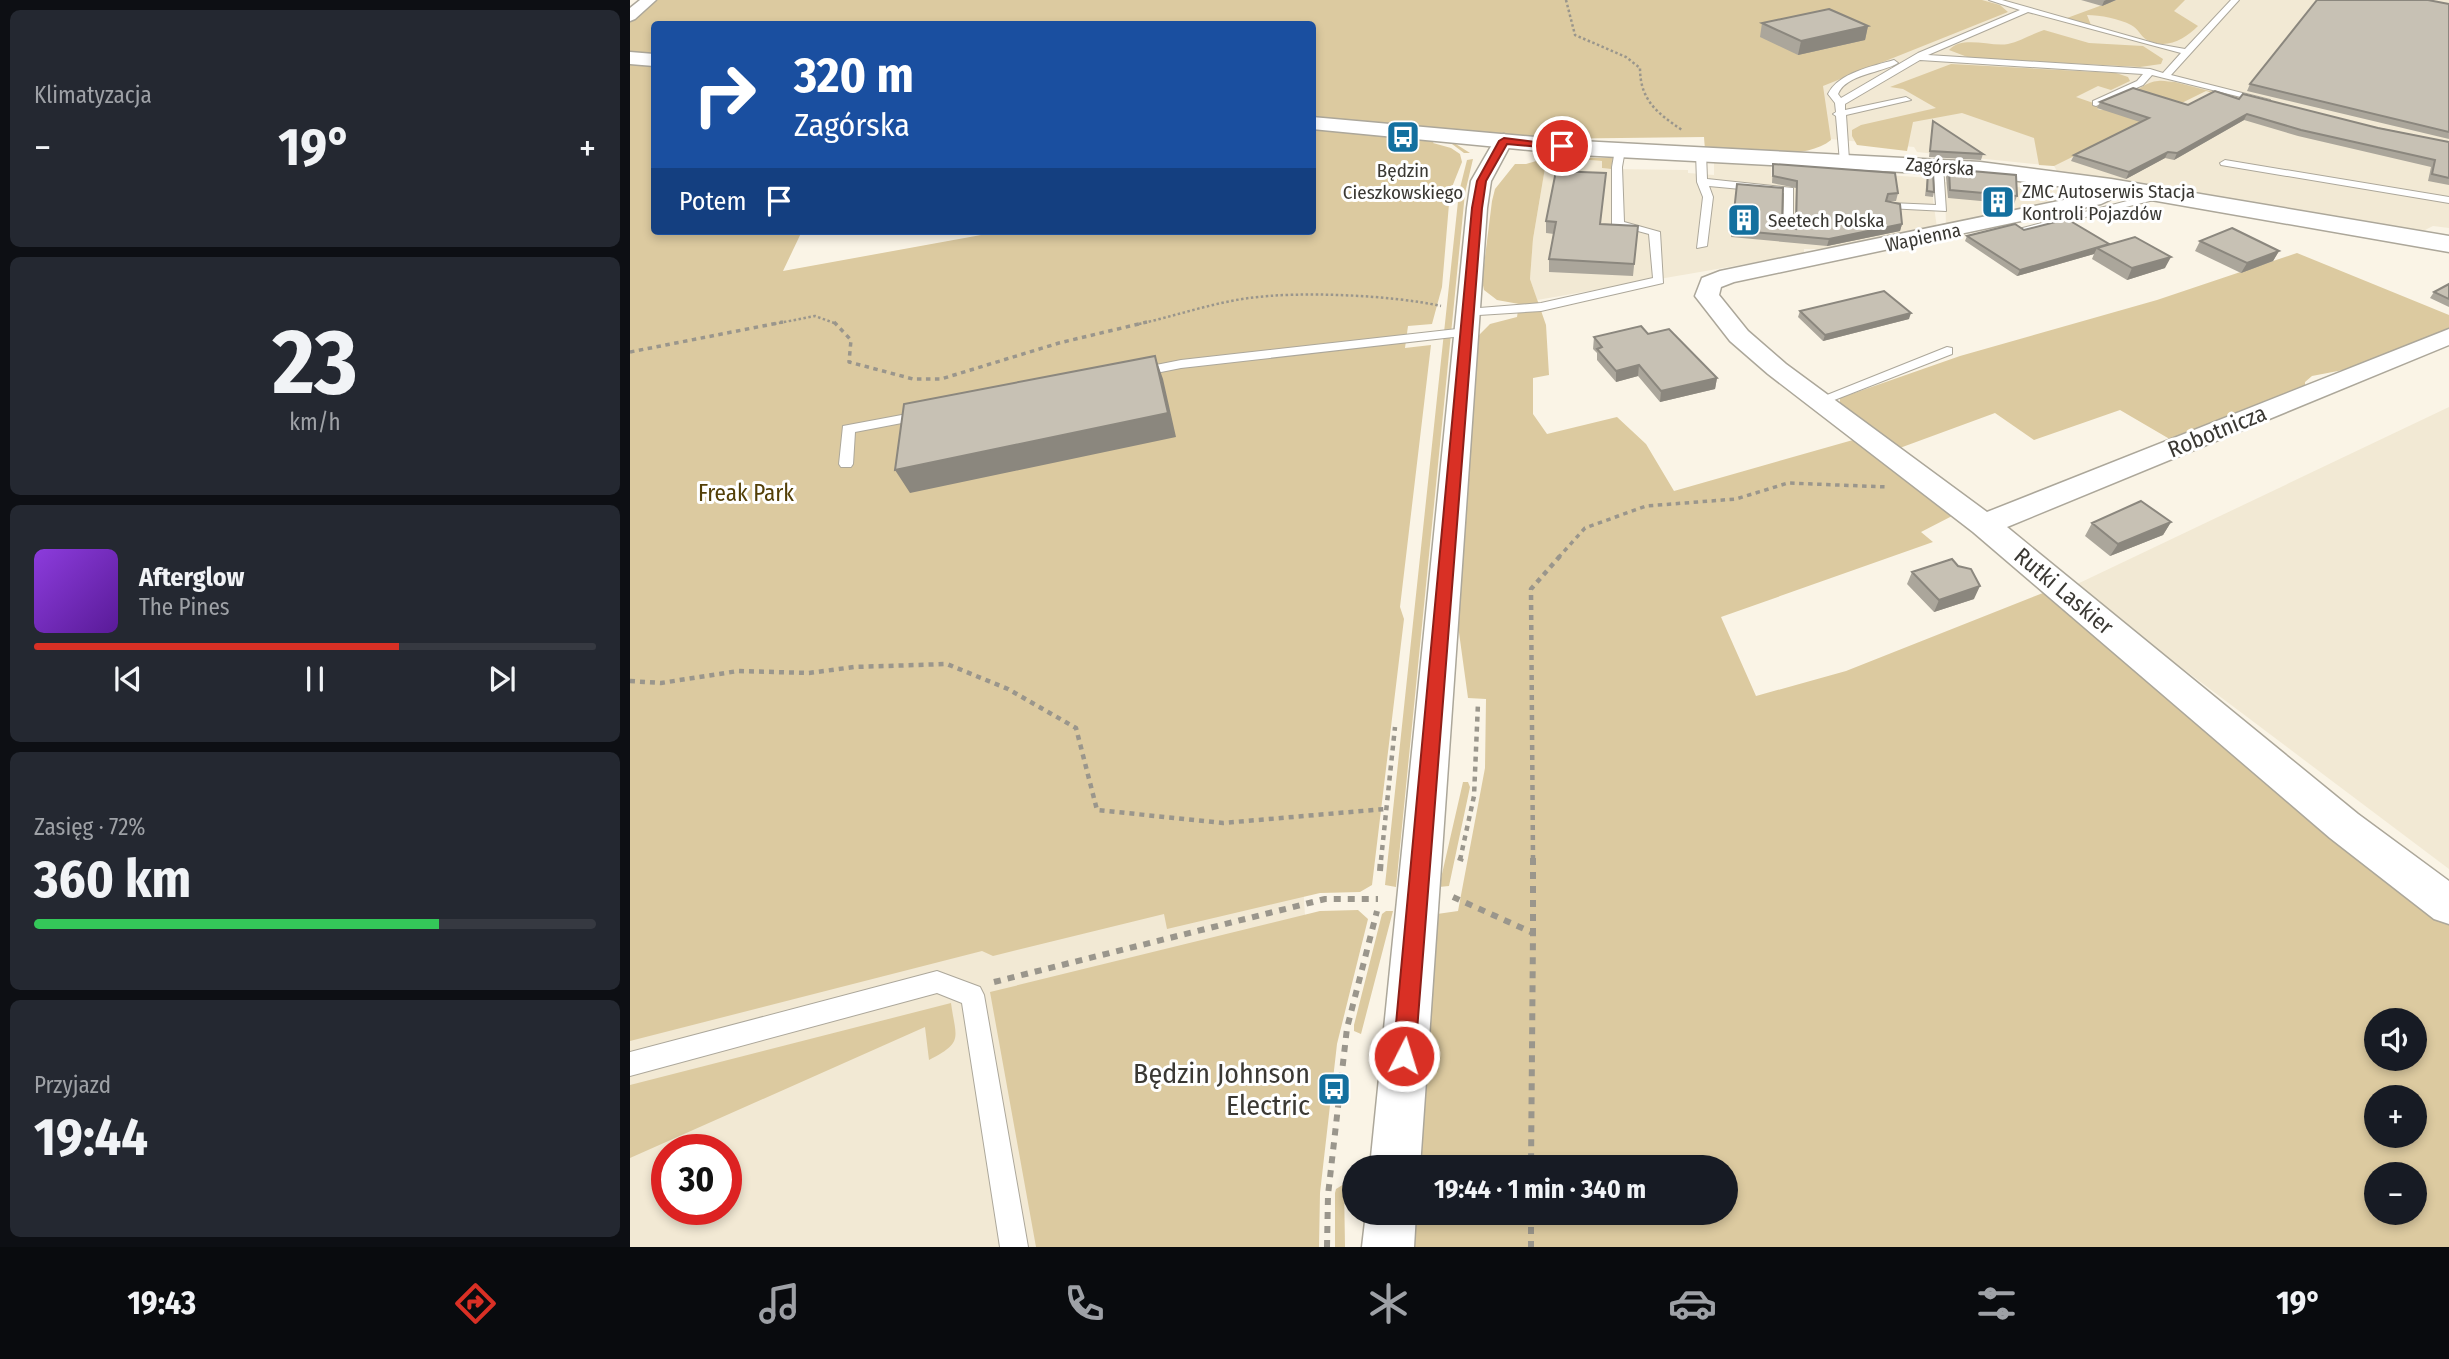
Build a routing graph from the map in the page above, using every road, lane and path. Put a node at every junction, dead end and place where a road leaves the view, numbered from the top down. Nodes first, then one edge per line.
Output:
1 (649, 0) edge
2 (1566, 0) edge
3 (1993, 0) edge
4 (2235, 0) edge
5 (2027, 10) junction
6 (630, 16) edge
7 (2188, 52) junction
8 (1918, 57) junction
9 (630, 58) edge
10 (1941, 59) junction
11 (651, 60) edge
12 (1929, 67) dead end
13 (2150, 72) junction
14 (2166, 75) junction
15 (1905, 77) dead end
16 (1906, 100) dead end
17 (2271, 102) edge
18 (2096, 103) dead end
19 (1839, 108) junction
20 (1316, 123) edge
21 (1504, 141) junction
22 (1620, 150) junction
23 (1696, 153) junction
24 (1844, 160) junction
25 (2225, 163) dead end
26 (1938, 165) junction
27 (1702, 182) junction
28 (2111, 186) junction
29 (2162, 195) junction
30 (2449, 200) edge
31 (1891, 206) edge
32 (2021, 230) edge
33 (1789, 232) edge
34 (2449, 244) edge
35 (1701, 246) dead end
36 (1728, 276) joint
37 (1459, 317) junction
38 (2449, 336) edge
39 (1947, 351) dead end
40 (630, 352) edge
41 (1128, 374) edge
42 (1819, 401) junction
43 (942, 411) edge
44 (846, 464) dead end
45 (1936, 489) junction
46 (1984, 525) junction
47 (630, 681) edge
48 (1479, 703) dead end
49 (1396, 716) dead end
50 (1385, 809) junction
51 (1458, 872) dead end
52 (1380, 873) dead end
53 (1455, 884) dead end
54 (1379, 886) dead end
55 (1378, 899) junction
56 (2449, 905) edge
57 (1533, 933) junction
58 (972, 995) junction
59 (630, 1064) edge
60 (1396, 1155) edge
61 (1531, 1155) edge
62 (1390, 1225) edge
63 (1531, 1225) edge
64 (1014, 1247) edge
65 (1327, 1247) edge
66 (1388, 1247) edge
67 (1531, 1247) edge

1 - 6 street
2 - 23 path
3 - 5 lane
4 - 7 lane
5 - 7 lane
5 - 8 lane
7 - 14 lane
8 - 10 lane
8 - 19 lane
8 - 19 lane
9 - 11 street
10 - 12 lane
10 - 13 lane
13 - 14 lane
13 - 18 lane
14 - 17 lane
15 - 19 lane
16 - 19 lane
19 - 24 lane
20 - 21 street, Zagórska
21 - 22 street, Zagórska
21 - 37 street
22 - 23 street, Zagórska
22 - 37 lane
23 - 24 street, Zagórska
23 - 27 lane
24 - 26 street, Zagórska
25 - 30 lane
26 - 28 street, Zagórska
26 - 31 lane
27 - 33 lane
27 - 35 lane
28 - 29 street, Zagórska
28 - 36 street, Wapienna
29 - 32 lane
29 - 34 street, Zagórska
36 - 42 street, Rutki Laskier
37 - 40 path
37 - 41 lane
37 - 60 street
38 - 46 street, Robotnicza
39 - 42 lane
42 - 45 street, Rutki Laskier
43 - 44 lane
45 - 46 street, Rutki Laskier
45 - 57 path
46 - 56 street, Rutki Laskier
47 - 50 path
48 - 51 path
49 - 50 path
50 - 52 path
53 - 57 path
54 - 55 path
55 - 58 path
55 - 65 path
57 - 61 path
58 - 59 lane
58 - 64 lane
62 - 66 street
63 - 67 path

